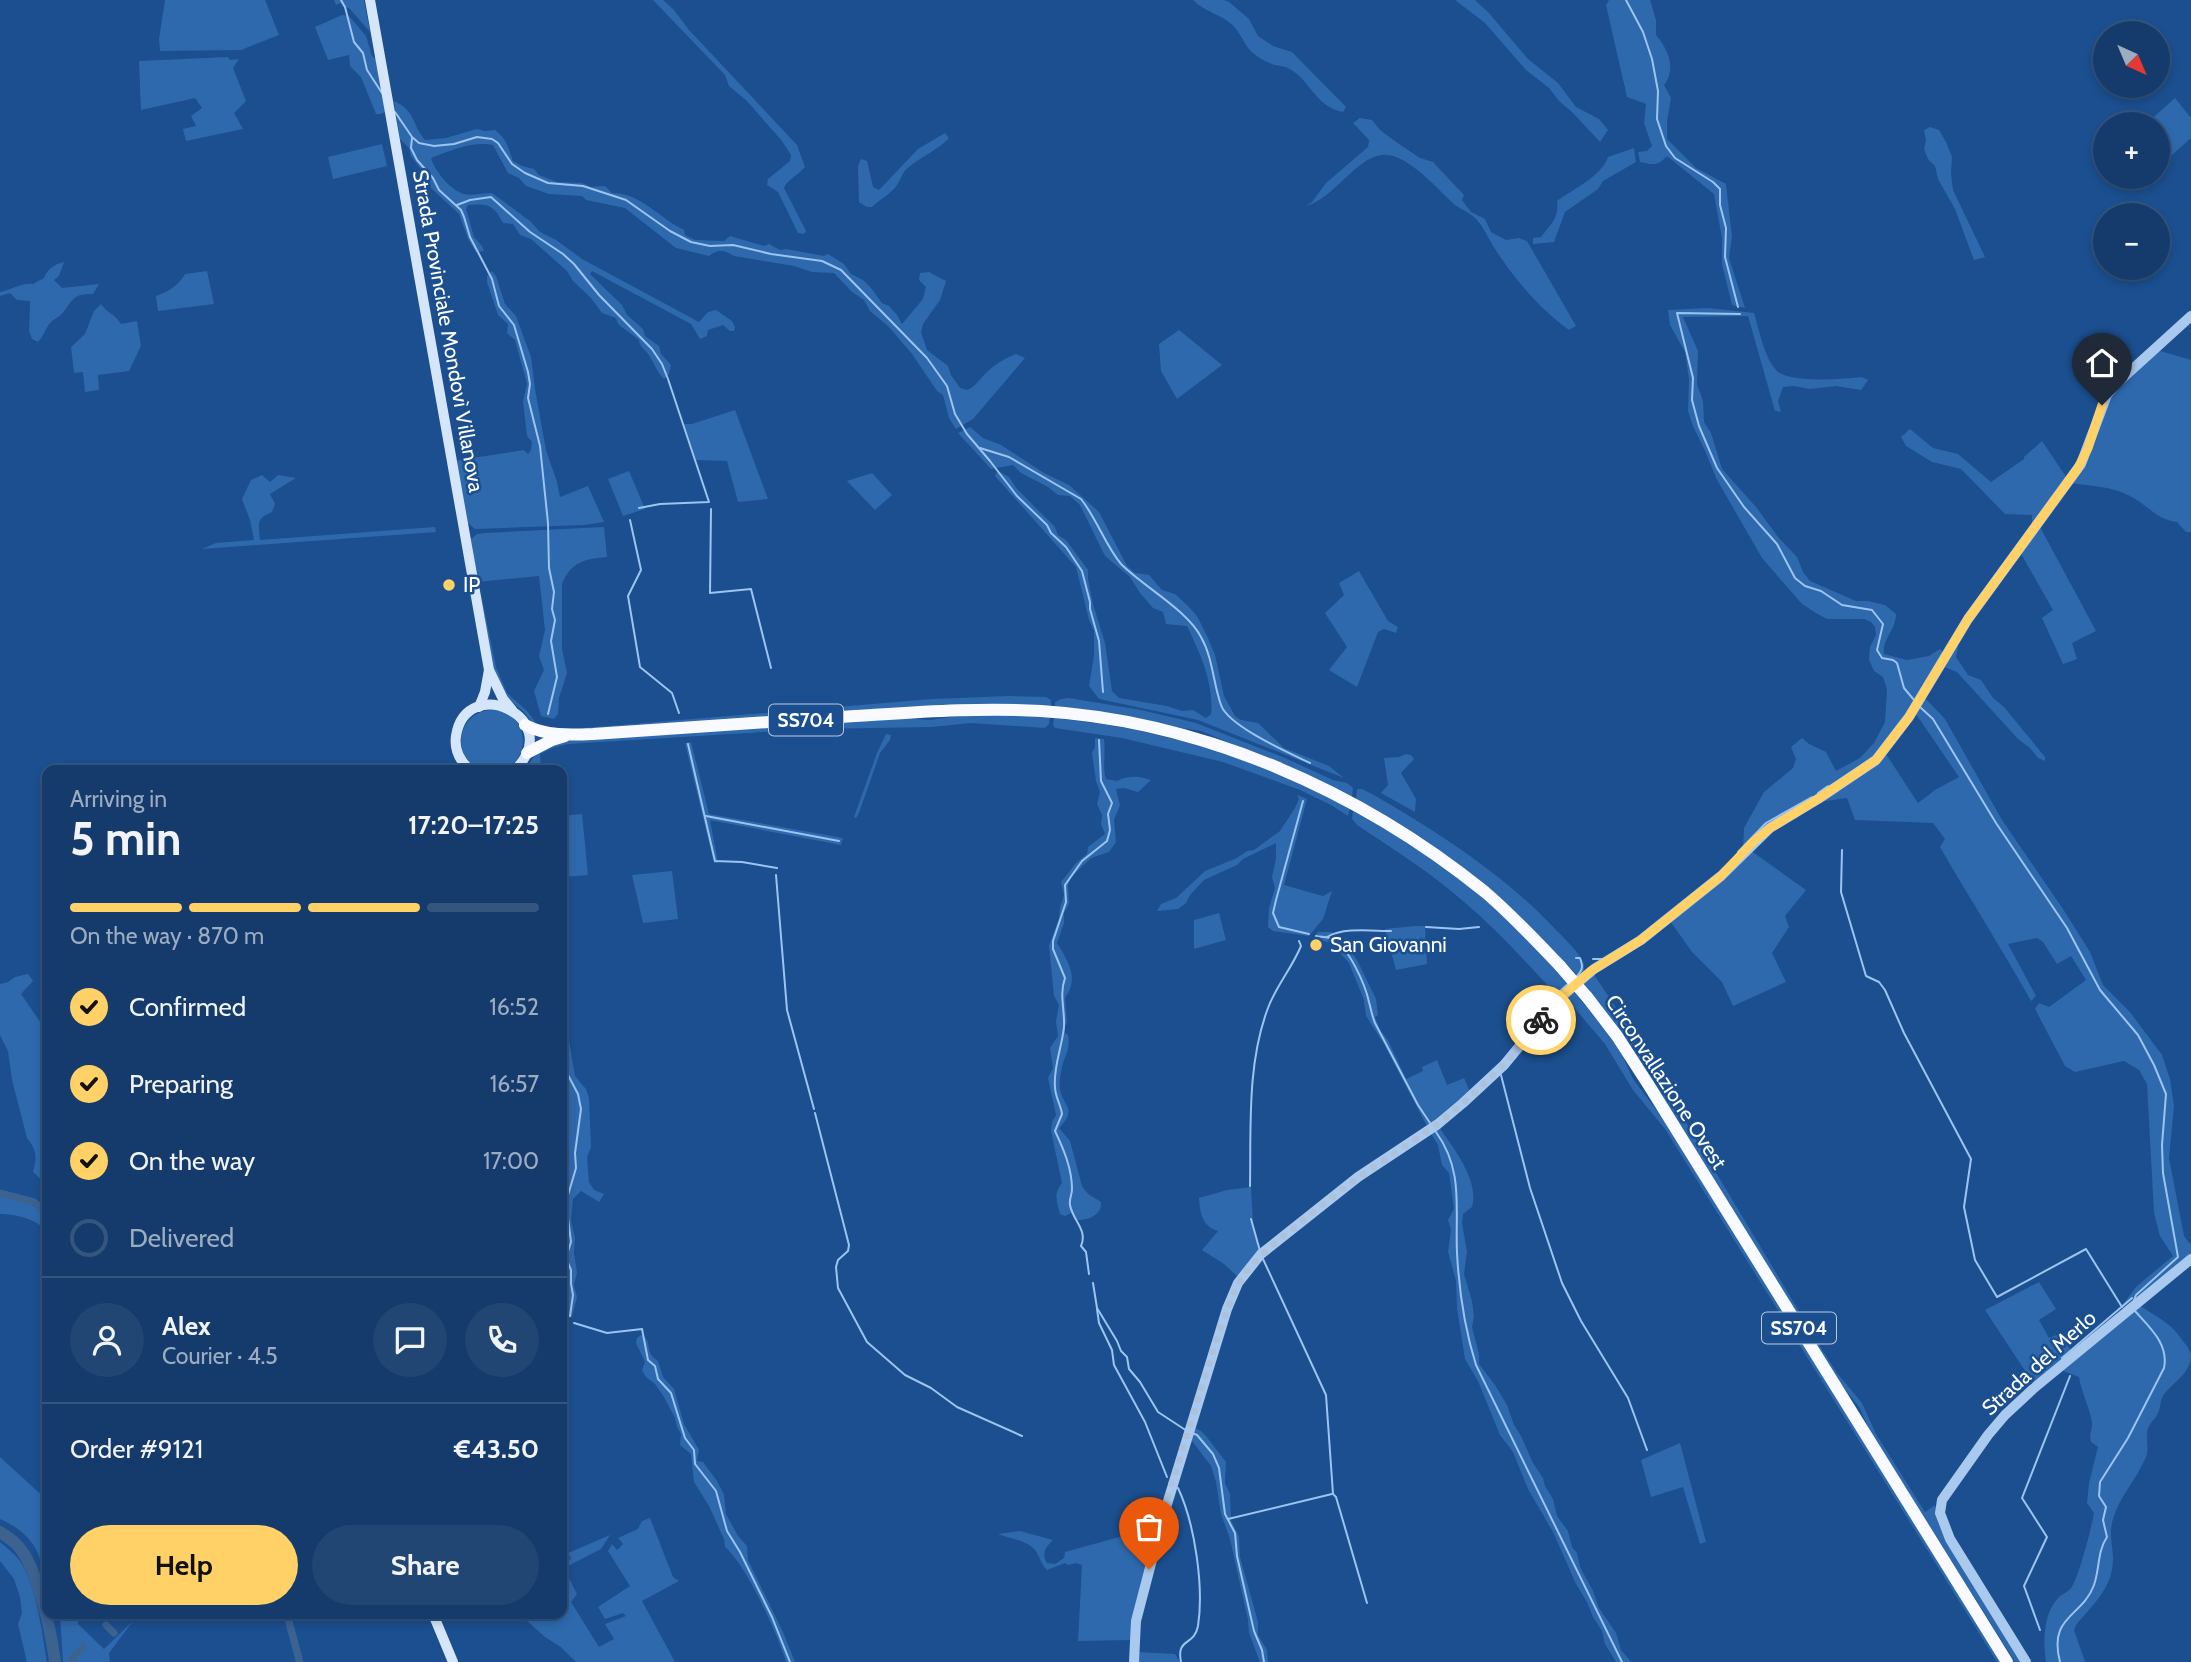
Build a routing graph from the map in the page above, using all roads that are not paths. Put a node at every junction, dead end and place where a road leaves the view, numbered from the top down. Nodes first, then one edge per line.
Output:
1 (370, 0) edge
2 (2191, 316) edge
3 (489, 670) junction
4 (479, 707) junction
5 (512, 710) junction
6 (525, 725) junction
7 (572, 734) junction
8 (521, 764) edge
9 (466, 765) edge
10 (2191, 1259) edge
11 (435, 1619) edge
12 (453, 1662) edge
13 (1134, 1662) edge
14 (2007, 1662) edge
15 (2026, 1662) edge

1 - 3 main road, Strada Provinciale Mondovì Villanova
2 - 13 street
3 - 4 main road, Strada Provinciale Mondovì Villanova
3 - 5 main road, Strada Provinciale Mondovì Villanova
4 - 5 main road
4 - 9 main road
5 - 6 main road, Strada Provinciale Mondovì Villanova
6 - 7 highway, SS704
6 - 8 main road
7 - 8 highway, SS704
7 - 14 highway, Circonvallazione Ovest / SS704, bridge
10 - 15 street, Strada del Merlo
11 - 12 main road

